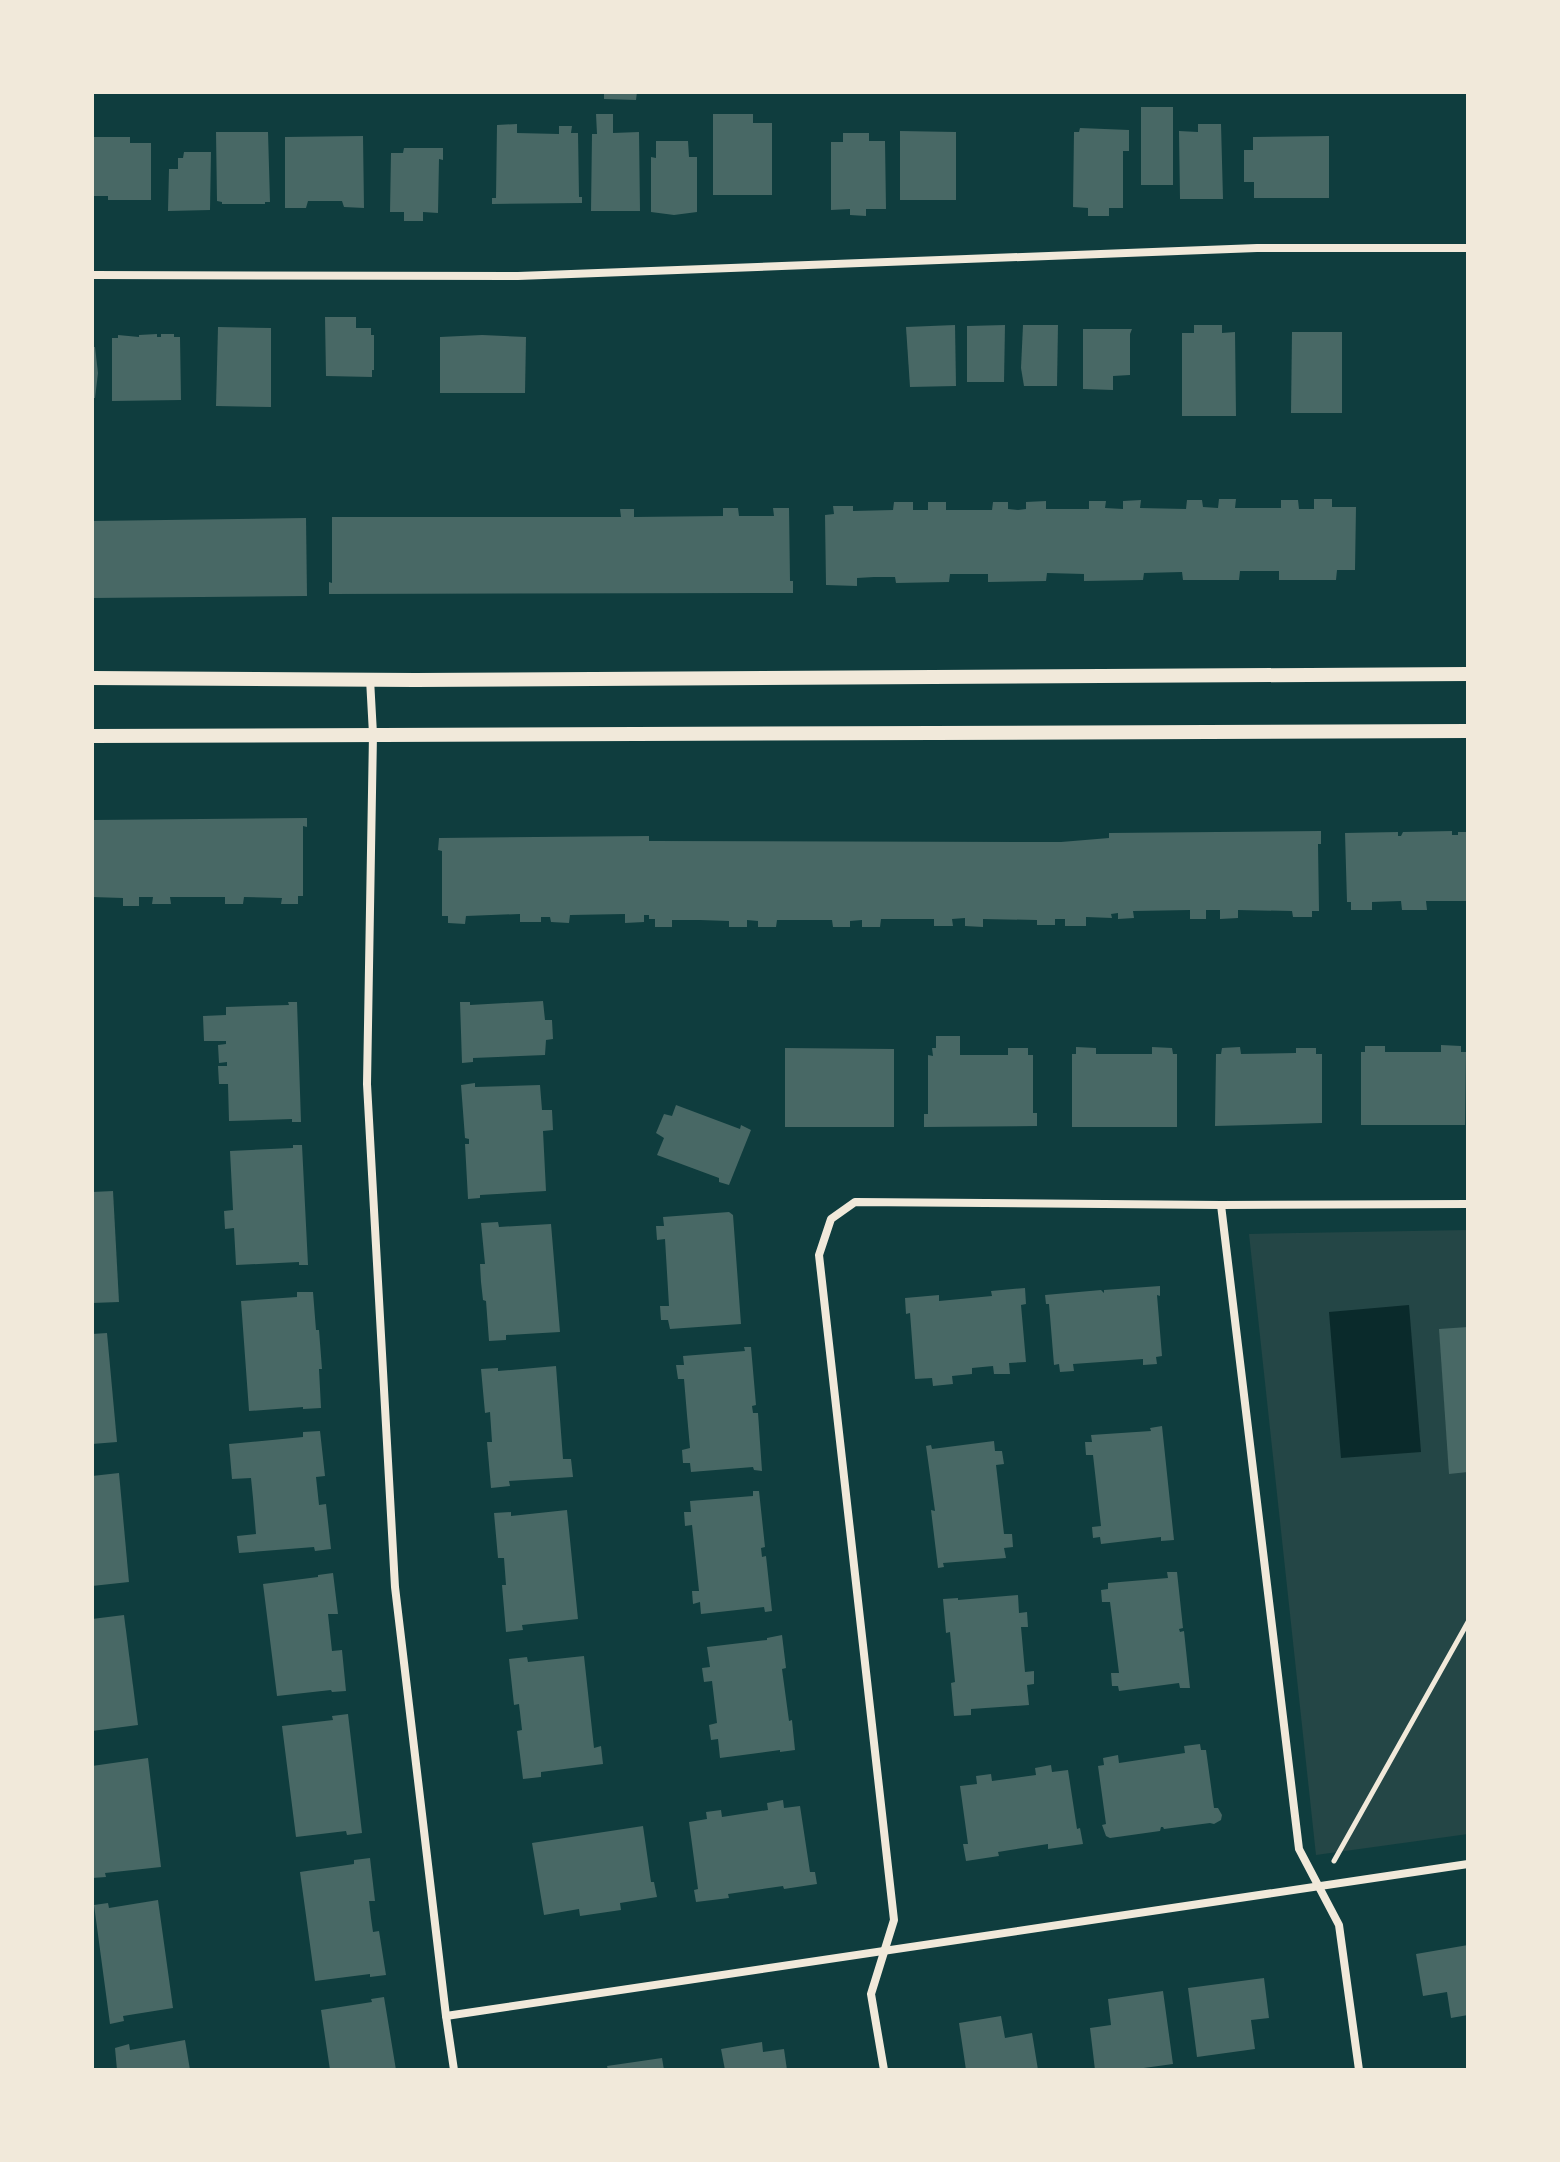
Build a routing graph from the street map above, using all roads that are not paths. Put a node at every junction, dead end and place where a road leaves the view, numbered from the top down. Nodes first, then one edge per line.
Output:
1 (1468, 248) edge
2 (92, 275) edge
3 (1468, 674) edge
4 (92, 678) edge
5 (370, 679) junction
6 (1468, 731) edge
7 (373, 734) junction
8 (92, 736) edge
9 (1468, 1204) edge
10 (1221, 1205) junction
11 (1468, 1864) edge
12 (1319, 1886) junction
13 (885, 1952) junction
14 (446, 2016) junction
15 (454, 2070) edge
16 (884, 2070) edge
17 (1359, 2070) edge

1 - 2 street
3 - 5 street
4 - 5 street
5 - 7 street
6 - 7 street
7 - 8 street
7 - 14 street
9 - 10 street
10 - 12 street
10 - 13 street
11 - 12 street
12 - 13 street
12 - 17 street
13 - 14 street
13 - 16 street
14 - 15 street

